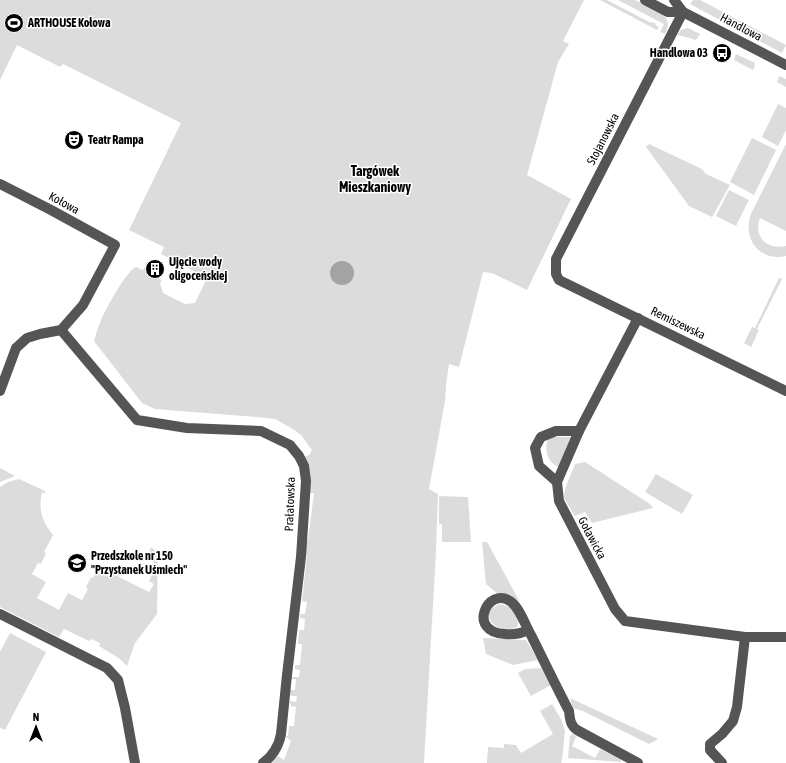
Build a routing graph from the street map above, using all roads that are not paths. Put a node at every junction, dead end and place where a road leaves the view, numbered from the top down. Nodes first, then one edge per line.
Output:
1 (645, 0) edge
2 (674, 0) edge
3 (684, 12) junction
4 (786, 65) edge
5 (0, 184) edge
6 (559, 280) joint
7 (638, 318) junction
8 (61, 330) junction
9 (0, 391) edge
10 (786, 391) edge
11 (578, 431) junction
12 (557, 482) junction
13 (0, 614) edge
14 (528, 630) junction
15 (786, 637) edge
16 (745, 638) junction
17 (135, 763) edge
18 (263, 763) edge
19 (638, 763) edge
20 (722, 763) edge

1 - 3 street, Handlowa
2 - 3 street, Handlowa
3 - 4 street, Handlowa
3 - 6 street, Stojanowska
5 - 8 street, Kołowa
6 - 7 street, Remiszewska
7 - 10 street, Remiszewska
7 - 11 street, Goławicka
8 - 9 street
8 - 18 street, Prałatowska
11 - 12 street, Goławicka
11 - 12 street
12 - 16 street, Goławicka
13 - 17 street
14 - 14 street
14 - 19 street
15 - 16 street, Goławicka
16 - 20 street

